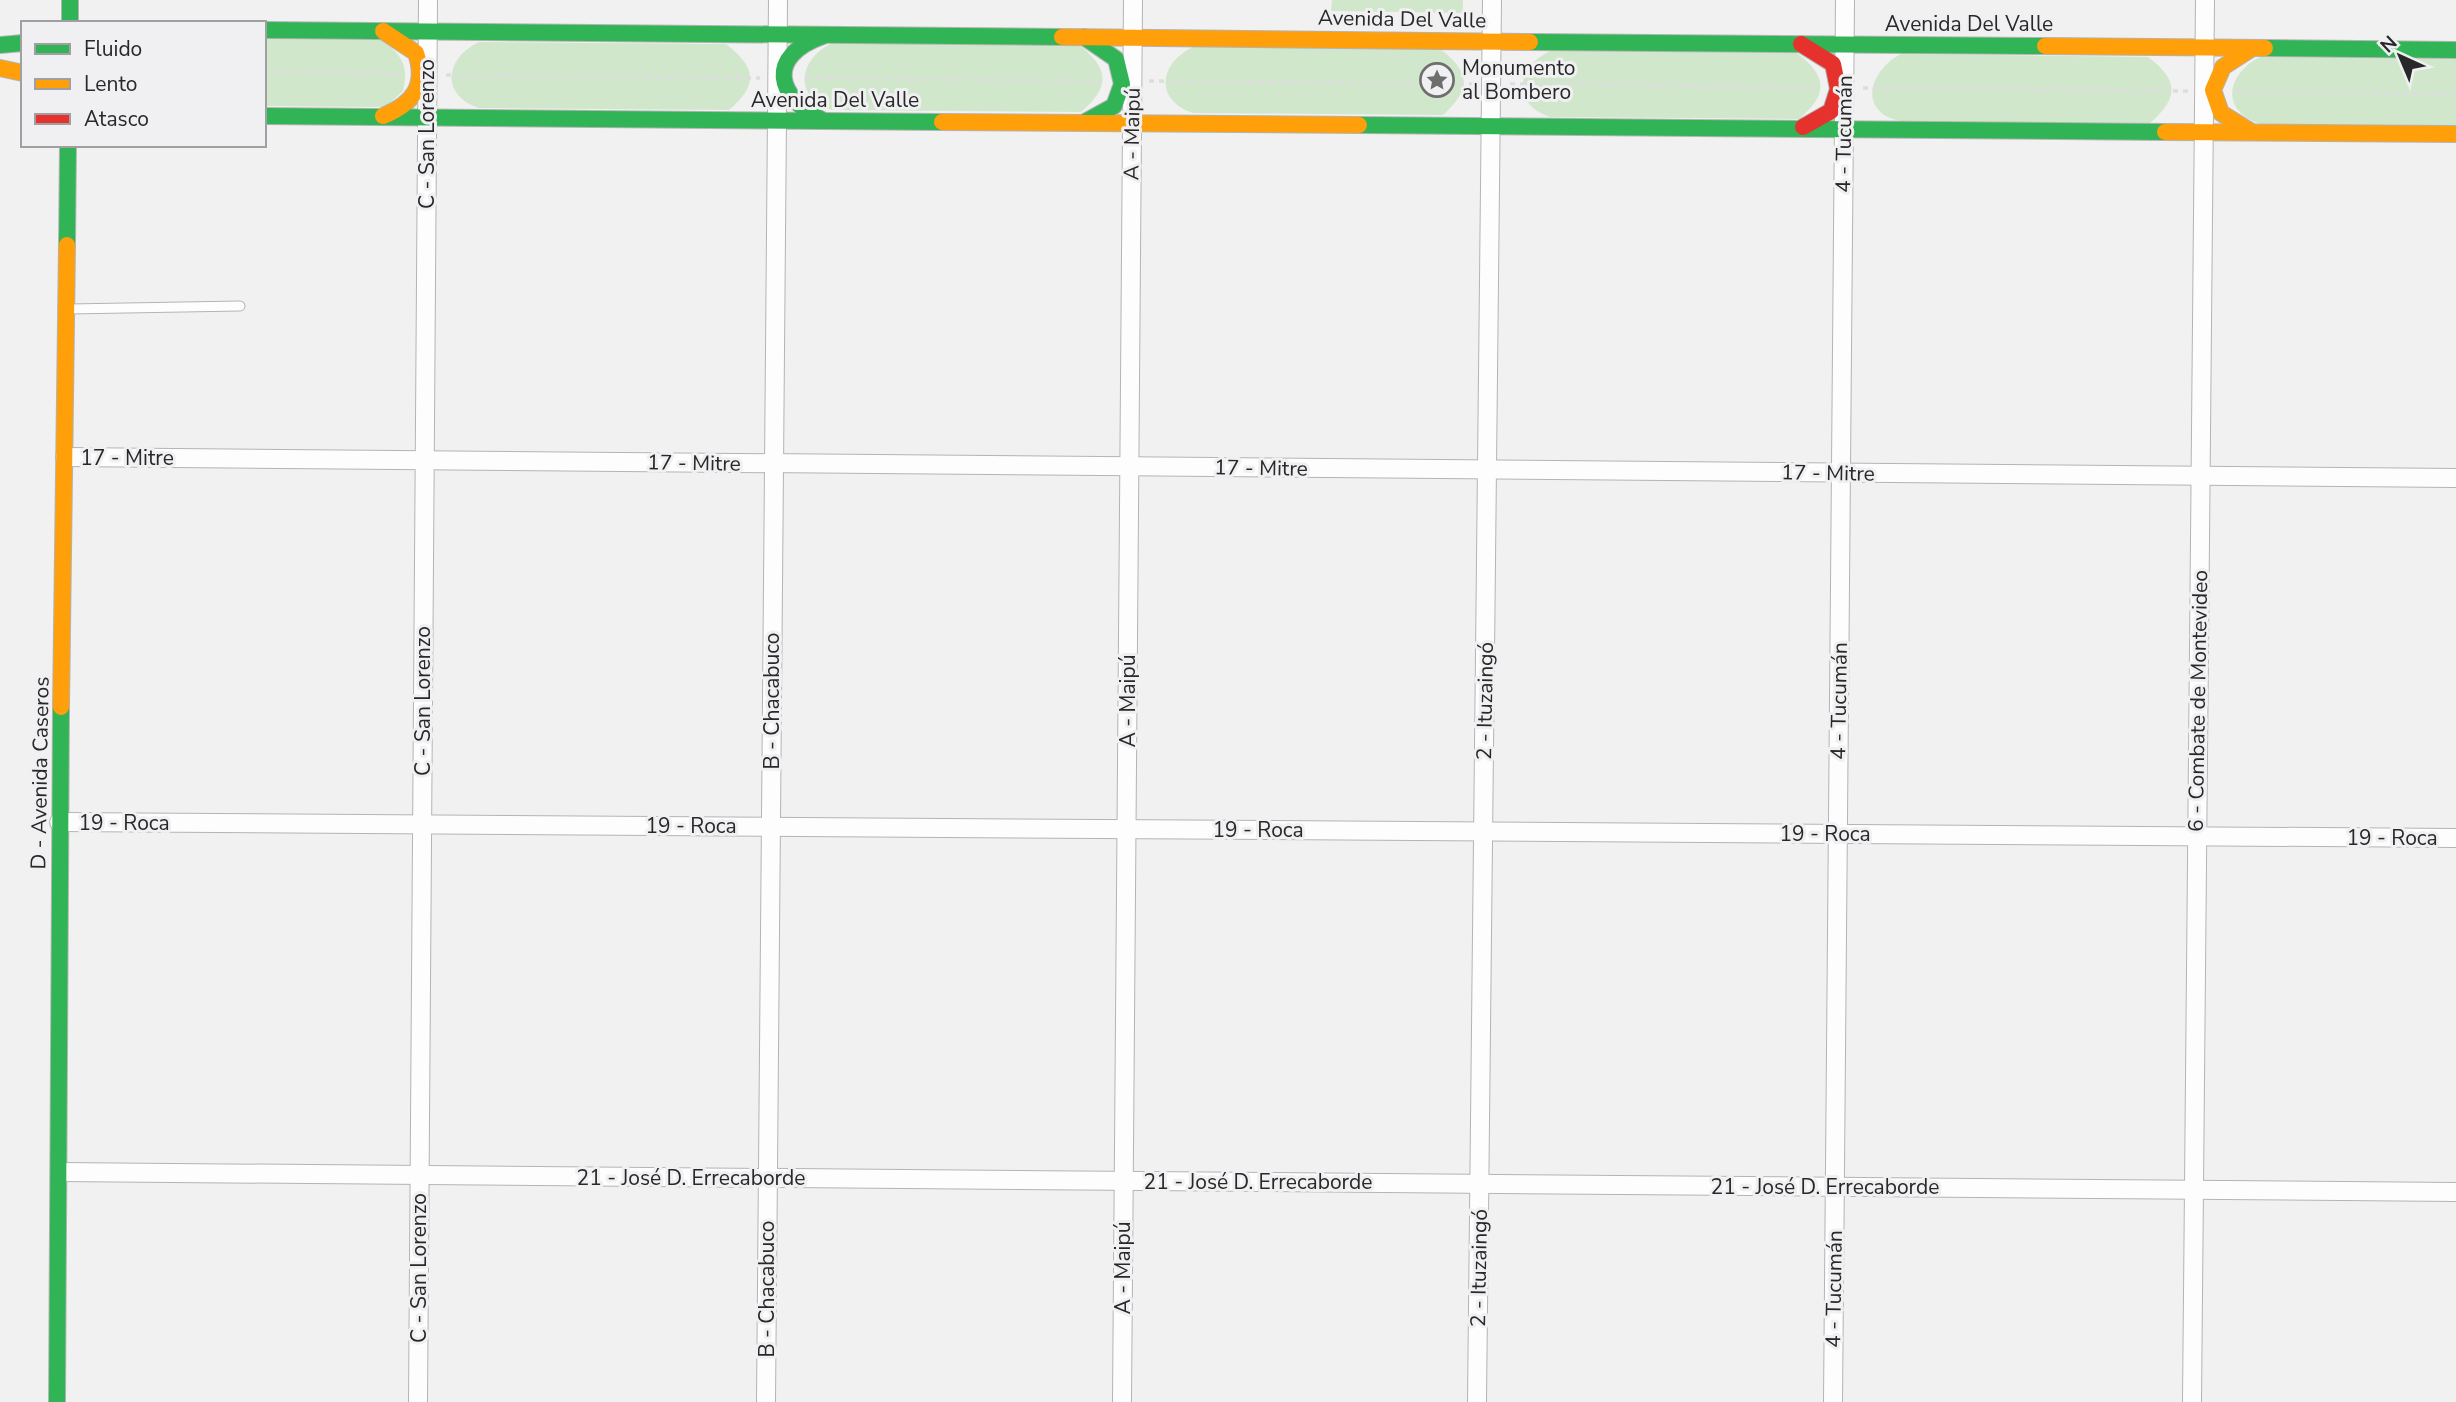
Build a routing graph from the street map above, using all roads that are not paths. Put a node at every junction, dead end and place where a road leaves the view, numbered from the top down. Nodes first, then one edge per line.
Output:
1 (70, 0) edge
2 (428, 0) edge
3 (778, 0) edge
4 (1133, 0) edge
5 (1492, 0) edge
6 (1845, 0) edge
7 (2205, 0) edge
8 (69, 21) edge
9 (266, 30) edge
10 (382, 31) junction
11 (428, 32) junction
12 (777, 34) junction
13 (827, 35) junction
14 (1084, 37) junction
15 (1133, 38) junction
16 (1492, 41) junction
17 (21, 43) edge
18 (1800, 44) junction
19 (1845, 44) junction
20 (0, 45) edge
21 (2204, 47) junction
22 (2255, 48) junction
23 (2456, 50) edge
24 (0, 68) edge
25 (21, 73) edge
26 (424, 75) junction
27 (781, 78) junction
28 (1127, 81) junction
29 (1842, 88) junction
30 (2209, 91) junction
31 (266, 116) edge
32 (379, 117) junction
33 (427, 118) junction
34 (776, 121) junction
35 (824, 121) junction
36 (1081, 123) junction
37 (1132, 123) junction
38 (1491, 127) junction
39 (1796, 129) junction
40 (1844, 129) junction
41 (2203, 132) junction
42 (2253, 132) junction
43 (2456, 134) edge
44 (68, 147) edge
45 (240, 306) dead end
46 (67, 309) junction
47 (65, 457) junction
48 (425, 460) junction
49 (774, 464) junction
50 (1129, 467) junction
51 (1488, 470) junction
52 (1841, 473) junction
53 (2200, 476) junction
54 (2456, 478) edge
55 (60, 822) junction
56 (422, 825) junction
57 (771, 827) junction
58 (1127, 830) junction
59 (1483, 832) junction
60 (1838, 834) junction
61 (2197, 836) junction
62 (2456, 838) edge
63 (60, 1172) junction
64 (420, 1175) junction
65 (767, 1178) junction
66 (1124, 1181) junction
67 (1479, 1184) junction
68 (1835, 1187) junction
69 (2194, 1190) junction
70 (2456, 1192) edge
71 (57, 1402) edge
72 (418, 1402) edge
73 (766, 1402) edge
74 (1122, 1402) edge
75 (1477, 1402) edge
76 (1833, 1402) edge
77 (2192, 1402) edge

1 - 8 street
2 - 11 street, C - San Lorenzo
3 - 12 street, B - Chacabuco
4 - 15 street, A - Maipú
5 - 16 street, 2 - Ituzaingó
6 - 19 street, 4 - Tucumán
7 - 21 street, 6 - Combate de Montevideo
9 - 10 street, Avenida Del Valle
10 - 11 street, Avenida Del Valle
10 - 26 street
11 - 12 street, Avenida Del Valle
11 - 26 street, C - San Lorenzo
12 - 13 street, Avenida Del Valle
12 - 27 street, B - Chacabuco
13 - 14 street, Avenida Del Valle
13 - 27 street
14 - 15 street, Avenida Del Valle
14 - 28 street
15 - 16 street, Avenida Del Valle
15 - 28 street, A - Maipú
16 - 18 street, Avenida Del Valle
16 - 38 street, 2 - Ituzaingó
17 - 20 street
18 - 19 street, Avenida Del Valle
18 - 29 street
19 - 21 street, Avenida Del Valle
19 - 29 street, 4 - Tucumán
21 - 22 street, Avenida Del Valle
21 - 30 street, 6 - Combate de Montevideo
22 - 23 street, Avenida Del Valle
22 - 30 street
24 - 25 street
26 - 32 street
26 - 33 street, C - San Lorenzo
27 - 34 street, B - Chacabuco
27 - 35 street
28 - 36 street
28 - 37 street, A - Maipú
29 - 39 street
29 - 40 street, 4 - Tucumán
30 - 41 street, 6 - Combate de Montevideo
30 - 42 street
31 - 32 street, Avenida Del Valle
32 - 33 street, Avenida Del Valle
33 - 34 street, Avenida Del Valle
33 - 48 street, C - San Lorenzo
34 - 35 street, Avenida Del Valle
34 - 49 street, B - Chacabuco
35 - 36 street, Avenida Del Valle
36 - 37 street, Avenida Del Valle
37 - 38 street, Avenida Del Valle
37 - 50 street, A - Maipú
38 - 39 street, Avenida Del Valle
38 - 51 street, 2 - Ituzaingó
39 - 40 street, Avenida Del Valle
40 - 41 street, Avenida Del Valle
40 - 52 street, 4 - Tucumán
41 - 42 street, Avenida Del Valle
41 - 53 street, 6 - Combate de Montevideo
42 - 43 street, Avenida Del Valle
44 - 46 street, D - Avenida Caseros
45 - 46 lane
46 - 47 street, D - Avenida Caseros
47 - 48 street, 17 - Mitre
47 - 55 street, D - Avenida Caseros
48 - 49 street, 17 - Mitre
48 - 56 street, C - San Lorenzo
49 - 50 street, 17 - Mitre
49 - 57 street, B - Chacabuco
50 - 51 street, 17 - Mitre
50 - 58 street, A - Maipú
51 - 52 street, 17 - Mitre
51 - 59 street, 2 - Ituzaingó
52 - 53 street, 17 - Mitre
52 - 60 street, 4 - Tucumán
53 - 54 street, 17 - Mitre
53 - 61 street, 6 - Combate de Montevideo
55 - 56 street, 19 - Roca
55 - 63 street, D - Avenida Caseros
56 - 57 street, 19 - Roca
56 - 64 street, C - San Lorenzo
57 - 58 street, 19 - Roca
57 - 65 street, B - Chacabuco
58 - 59 street, 19 - Roca
58 - 66 street, A - Maipú
59 - 60 street, 19 - Roca
59 - 67 street, 2 - Ituzaingó
60 - 61 street, 19 - Roca
60 - 68 street, 4 - Tucumán
61 - 62 street, 19 - Roca
61 - 69 street, 6 - Combate de Montevideo
63 - 64 street, 21 - José D. Errecaborde
63 - 71 street, D - Avenida Caseros
64 - 65 street, 21 - José D. Errecaborde
64 - 72 street, C - San Lorenzo
65 - 66 street, 21 - José D. Errecaborde
65 - 73 street, B - Chacabuco
66 - 67 street, 21 - José D. Errecaborde
66 - 74 street, A - Maipú
67 - 68 street, 21 - José D. Errecaborde
67 - 75 street, 2 - Ituzaingó
68 - 69 street, 21 - José D. Errecaborde
68 - 76 street, 4 - Tucumán
69 - 70 street, 21 - José D. Errecaborde
69 - 77 street, 6 - Combate de Montevideo

